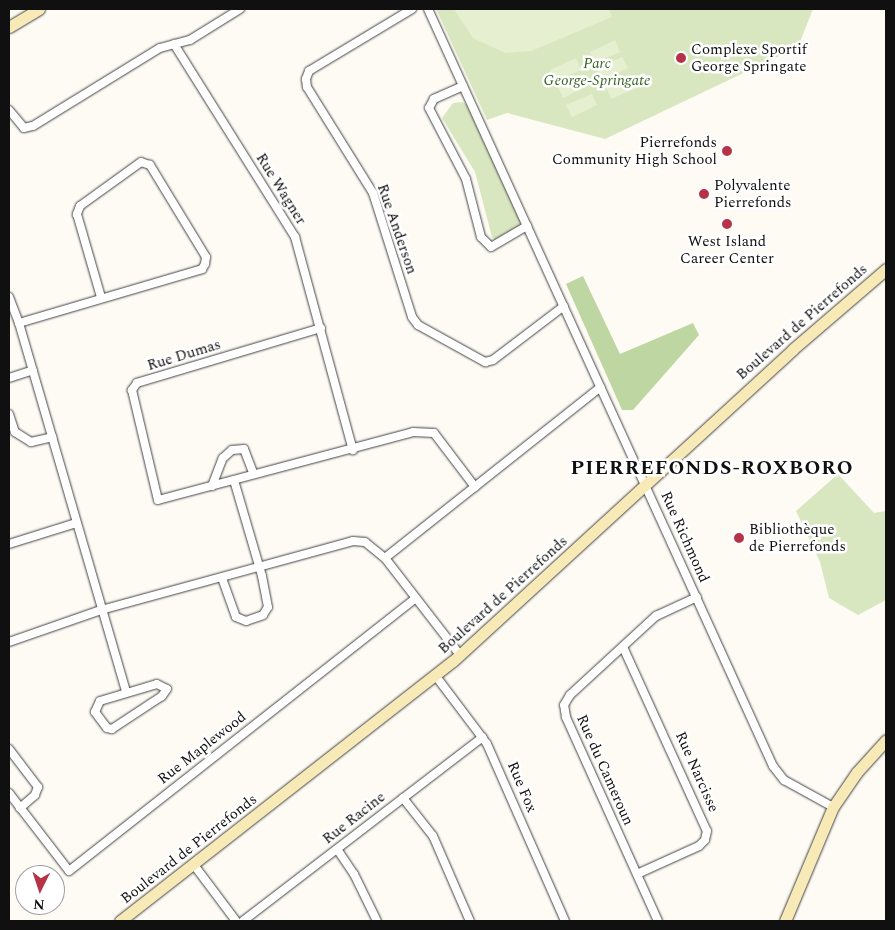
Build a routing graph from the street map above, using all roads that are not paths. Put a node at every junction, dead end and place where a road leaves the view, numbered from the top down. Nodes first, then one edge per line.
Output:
1 (39, 9) edge
2 (240, 9) edge
3 (412, 9) edge
4 (428, 9) edge
5 (9, 27) edge
6 (174, 44) junction
7 (463, 86) junction
8 (9, 110) edge
9 (527, 226) junction
10 (886, 269) edge
11 (9, 297) edge
12 (101, 297) junction
13 (564, 306) junction
14 (19, 323) junction
15 (321, 328) junction
16 (33, 370) junction
17 (9, 378) edge
18 (601, 387) junction
19 (9, 414) edge
20 (52, 437) junction
21 (353, 450) junction
22 (253, 473) junction
23 (234, 480) junction
24 (646, 484) junction
25 (212, 486) junction
26 (475, 487) junction
27 (76, 523) junction
28 (9, 544) edge
29 (386, 558) junction
30 (259, 566) junction
31 (222, 578) junction
32 (697, 597) junction
33 (415, 599) junction
34 (101, 610) junction
35 (9, 642) edge
36 (623, 647) junction
37 (460, 655) junction
38 (435, 675) junction
39 (126, 692) junction
40 (483, 737) junction
41 (886, 740) edge
42 (9, 749) edge
43 (9, 793) edge
44 (403, 798) junction
45 (833, 807) junction
46 (20, 808) junction
47 (337, 849) junction
48 (194, 865) junction
49 (637, 874) junction
50 (120, 921) edge
51 (236, 921) edge
52 (243, 921) edge
53 (376, 921) edge
54 (470, 921) edge
55 (565, 921) edge
56 (658, 921) edge
57 (785, 921) edge

1 - 5 main road
2 - 6 street
3 - 13 street, Rue Anderson
4 - 7 street, Rue Richmond
6 - 8 street
6 - 15 street, Rue Wagner
7 - 9 street, Rue Richmond
7 - 9 street
9 - 13 street, Rue Richmond
10 - 24 main road, Boulevard de Pierrefonds
11 - 14 street
12 - 12 street
12 - 14 street
13 - 18 street, Rue Richmond
14 - 16 street
15 - 21 street, Rue Wagner
15 - 25 street, Rue Dumas
16 - 17 street
16 - 20 street
18 - 24 street, Rue Richmond
18 - 26 street
19 - 20 street
20 - 27 street
21 - 22 street, Rue Dumas
21 - 26 street, Rue Dumas
22 - 23 street, Rue Dumas
22 - 25 street
23 - 25 street, Rue Dumas
23 - 30 street
24 - 32 street, Rue Richmond
24 - 37 main road, Boulevard de Pierrefonds
26 - 29 street
27 - 28 street
27 - 34 street
29 - 30 street
29 - 33 street
30 - 31 street
30 - 31 street
31 - 34 street
32 - 36 street, Rue du Cameroun
32 - 45 street, Rue Richmond
33 - 37 street
33 - 46 street, Rue Maplewood
34 - 35 street
34 - 39 street
36 - 49 street, Rue du Cameroun
36 - 49 street, Rue Narcisse
37 - 38 main road, Boulevard de Pierrefonds
38 - 40 street, Rue Fox
38 - 48 main road, Boulevard de Pierrefonds
39 - 39 street
40 - 44 street, Rue Racine
40 - 55 street, Rue Fox
41 - 45 main road
42 - 46 street
43 - 46 street, Rue Maplewood
44 - 47 street, Rue Racine
44 - 54 street
45 - 57 main road
47 - 52 street, Rue Racine
47 - 53 street
48 - 50 main road, Boulevard de Pierrefonds
48 - 51 street
49 - 56 street, Rue du Cameroun

